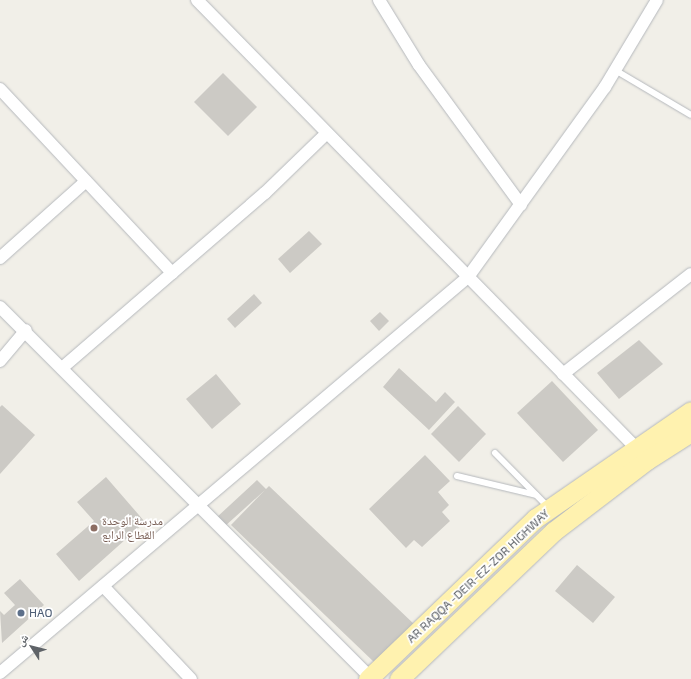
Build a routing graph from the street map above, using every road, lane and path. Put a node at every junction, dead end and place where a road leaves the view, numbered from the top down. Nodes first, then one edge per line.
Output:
1 (197, 0) edge
2 (380, 0) edge
3 (657, 0) edge
4 (615, 70) junction
5 (0, 89) edge
6 (691, 115) edge
7 (327, 133) junction
8 (86, 181) junction
9 (521, 205) junction
10 (0, 258) edge
11 (172, 273) junction
12 (691, 274) edge
13 (468, 277) junction
14 (0, 306) edge
15 (26, 330) junction
16 (0, 361) edge
17 (62, 368) junction
18 (563, 374) junction
19 (691, 411) edge
20 (691, 432) edge
21 (636, 448) junction
22 (495, 453) dead end
23 (457, 476) dead end
24 (536, 495) junction
25 (197, 506) junction
26 (550, 509) junction
27 (103, 586) junction
28 (0, 673) edge
29 (370, 678) edge
30 (191, 679) edge
31 (399, 679) edge

1 - 7 street
2 - 9 street
3 - 4 street
4 - 6 lane
4 - 9 street
5 - 8 street
7 - 11 street
7 - 13 street
8 - 10 street
8 - 11 street
9 - 13 street
11 - 17 street
12 - 18 street
13 - 18 street
13 - 25 street
14 - 15 street
15 - 16 street
15 - 17 street
17 - 25 street
18 - 21 street
19 - 21 main road, AR RAQQA -DEIR-EZ-ZOR HIGHWAY
20 - 31 main road, AR RAQQA -DEIR-EZ-ZOR HIGHWAY
21 - 26 main road, AR RAQQA -DEIR-EZ-ZOR HIGHWAY
22 - 24 lane
23 - 24 lane
24 - 26 lane
25 - 27 street
25 - 29 street
26 - 29 main road, AR RAQQA -DEIR-EZ-ZOR HIGHWAY
27 - 28 street
27 - 30 street

